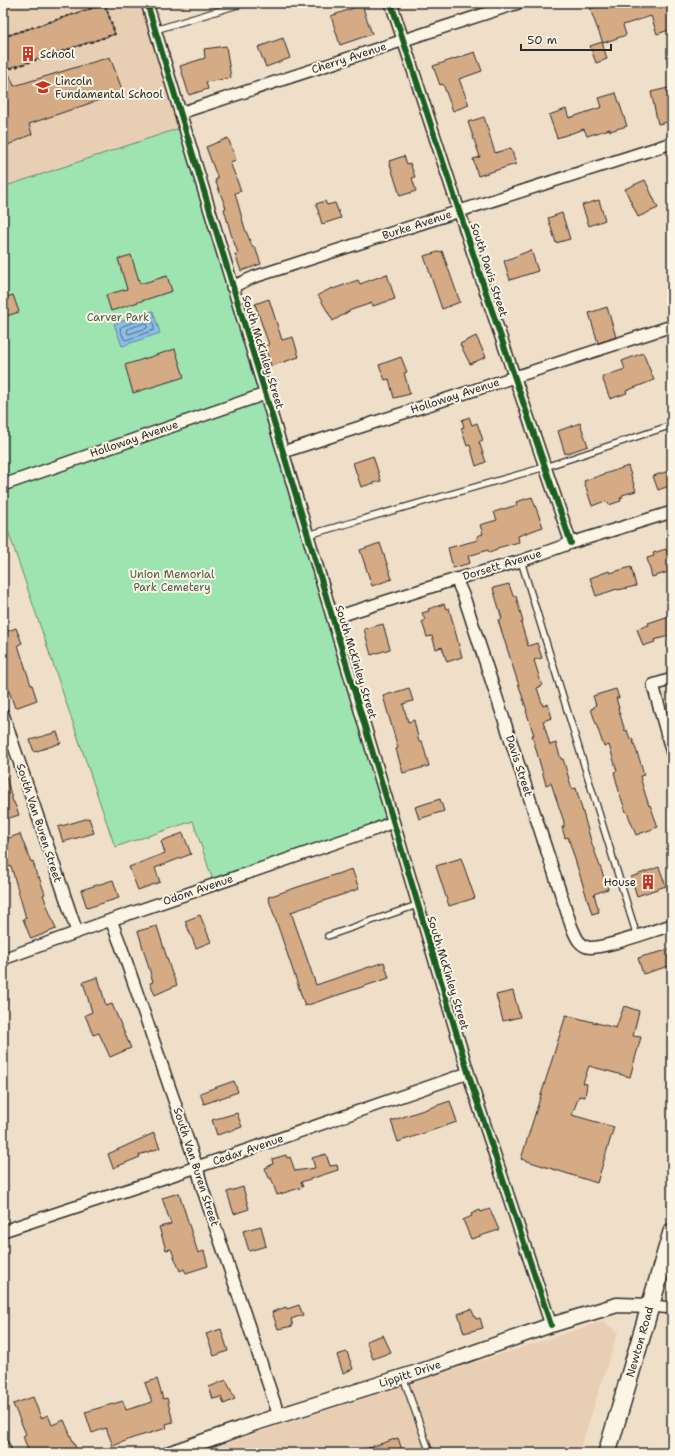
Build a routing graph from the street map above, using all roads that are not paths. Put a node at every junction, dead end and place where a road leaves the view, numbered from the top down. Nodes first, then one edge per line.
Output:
1 (147, 3) edge
2 (244, 3) edge
3 (391, 3) edge
4 (518, 3) edge
5 (155, 30) junction
6 (404, 41) junction
7 (180, 113) junction
8 (672, 143) edge
9 (459, 211) junction
10 (232, 287) junction
11 (672, 326) edge
12 (514, 376) junction
13 (266, 394) junction
14 (672, 425) edge
15 (283, 452) junction
16 (545, 467) junction
17 (3, 485) edge
18 (672, 512) edge
19 (308, 535) junction
20 (571, 543) junction
21 (521, 561) junction
22 (456, 579) junction
23 (333, 618) junction
24 (672, 679) edge
25 (4, 721) edge
26 (672, 753) edge
27 (392, 822) junction
28 (417, 904) junction
29 (111, 920) junction
30 (672, 925) edge
31 (77, 932) junction
32 (328, 936) dead end
33 (637, 936) junction
34 (3, 959) edge
35 (468, 1073) junction
36 (197, 1167) junction
37 (3, 1231) edge
38 (672, 1232) edge
39 (651, 1306) junction
40 (672, 1308) edge
41 (551, 1325) junction
42 (403, 1376) junction
43 (279, 1416) junction
44 (3, 1446) edge
45 (6, 1453) edge
46 (170, 1453) edge
47 (430, 1453) edge
48 (608, 1453) edge

1 - 5 street, South McKinley Street
2 - 5 lane
3 - 6 street, South Davis Street
4 - 6 street, Cherry Avenue
5 - 7 street, South McKinley Street
6 - 7 street, Cherry Avenue
6 - 9 street, South Davis Street
7 - 10 street, South McKinley Street
8 - 9 street, Burke Avenue
9 - 10 street, Burke Avenue
9 - 12 street, South Davis Street
10 - 13 street, South McKinley Street
11 - 12 street, Holloway Avenue
12 - 15 street, Holloway Avenue
12 - 16 street, South Davis Street
13 - 15 street, South McKinley Street
13 - 17 street, Holloway Avenue
14 - 16 lane
15 - 19 street, South McKinley Street
16 - 19 lane
16 - 20 street, South Davis Street
18 - 20 street, Dorsett Avenue
19 - 23 street, South McKinley Street
20 - 21 street, Dorsett Avenue
21 - 22 street, Dorsett Avenue
21 - 33 lane
22 - 23 street, Dorsett Avenue
22 - 33 street, Davis Street
23 - 27 street, South McKinley Street
24 - 26 street
25 - 31 street, South Van Buren Street
27 - 28 street, South McKinley Street
27 - 29 street, Odom Avenue
28 - 32 lane
28 - 35 street, South McKinley Street
29 - 31 street, Odom Avenue
29 - 36 street, South Van Buren Street
30 - 33 street
31 - 34 street, Odom Avenue
35 - 36 street, Cedar Avenue
35 - 41 street, South McKinley Street
36 - 37 street, Cedar Avenue
36 - 43 street, South Van Buren Street
38 - 39 main road, Newton Road
39 - 40 street
39 - 41 street, Lippitt Drive
39 - 48 main road, Newton Road
41 - 42 street, Lippitt Drive
42 - 43 street, Lippitt Drive
42 - 47 lane
43 - 46 street, Lippitt Drive
44 - 45 street

